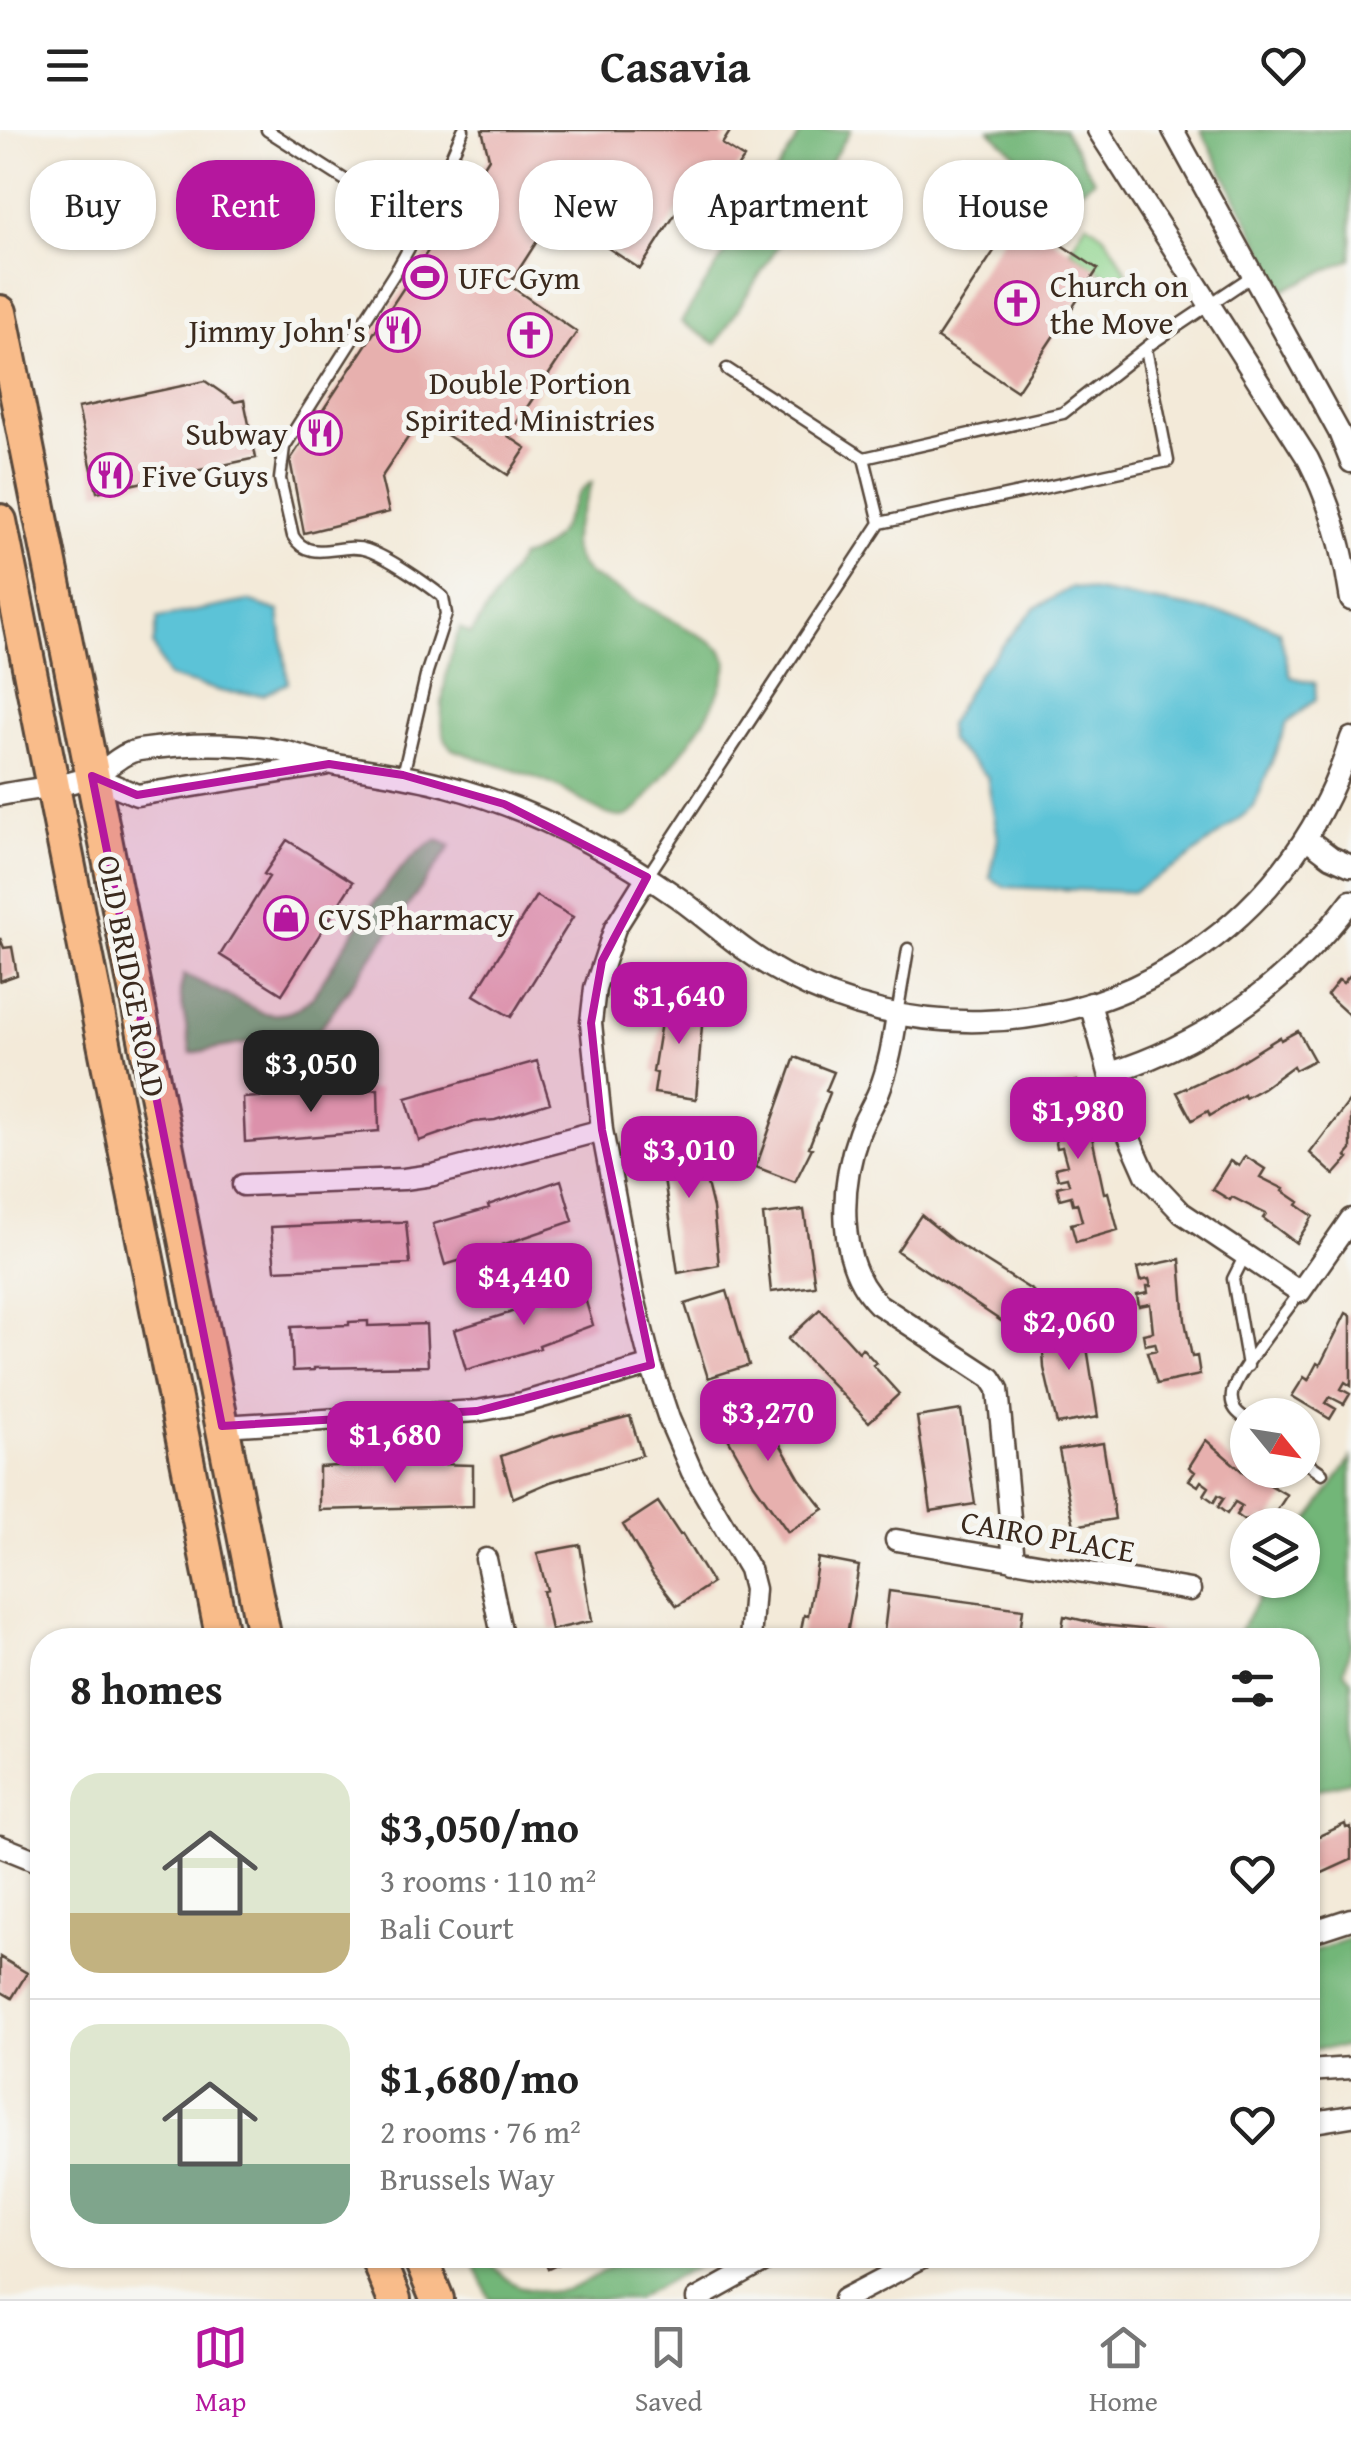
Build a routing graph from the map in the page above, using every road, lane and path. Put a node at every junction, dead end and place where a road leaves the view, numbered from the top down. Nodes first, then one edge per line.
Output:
1 (268, 130) edge
2 (463, 130) edge
3 (1098, 130) edge
4 (1174, 130) edge
5 (450, 160) edge
6 (335, 173) edge
7 (406, 250) edge
8 (1253, 275) junction
9 (1210, 304) junction
10 (0, 312) edge
11 (1146, 348) junction
12 (727, 370) dead end
13 (864, 458) junction
14 (1351, 462) edge
15 (0, 520) edge
16 (880, 523) junction
17 (1351, 600) edge
18 (1351, 738) edge
19 (329, 764) junction
20 (404, 775) junction
21 (92, 776) junction
22 (53, 784) junction
23 (0, 795) edge
24 (1306, 838) junction
25 (1351, 866) edge
26 (647, 877) junction
27 (1351, 902) edge
28 (908, 950) dead end
29 (1090, 1003) junction
30 (897, 1015) junction
31 (1110, 1073) junction
32 (602, 1130) junction
33 (244, 1185) dead end
34 (1351, 1219) edge
35 (1245, 1256) junction
36 (1300, 1292) junction
37 (651, 1365) junction
38 (1248, 1366) junction
39 (1233, 1398) edge
40 (222, 1426) junction
41 (896, 1540) dead end
42 (486, 1558) dead end
43 (1014, 1561) junction
44 (1190, 1590) dead end
45 (222, 1628) edge
46 (263, 1628) edge
47 (501, 1628) edge
48 (751, 1628) edge
49 (0, 1846) edge
50 (30, 1857) edge
51 (1351, 1919) edge
52 (1320, 1929) edge
53 (1351, 2068) edge
54 (1320, 2070) edge
55 (1351, 2116) edge
56 (1320, 2121) edge
57 (381, 2268) edge
58 (424, 2268) edge
59 (753, 2268) edge
60 (903, 2268) edge
61 (394, 2299) edge
62 (437, 2299) edge
63 (698, 2299) edge
64 (844, 2299) edge

1 - 6 lane
2 - 5 lane
3 - 9 street
4 - 8 street
7 - 20 lane
8 - 9 lane
8 - 14 street
9 - 11 lane
9 - 17 street
10 - 21 main road, OLD BRIDGE ROAD
11 - 13 lane
11 - 16 lane
12 - 13 lane
13 - 16 lane
15 - 22 main road, OLD BRIDGE ROAD
16 - 26 lane
18 - 24 street
19 - 20 street
19 - 21 street
19 - 21 street
20 - 26 street
21 - 22 street
21 - 40 main road, OLD BRIDGE ROAD
22 - 23 street
22 - 45 main road, OLD BRIDGE ROAD
24 - 25 street
24 - 29 street
26 - 30 street
26 - 32 street
27 - 31 street
28 - 30 lane
29 - 30 street
29 - 31 street
30 - 43 street
31 - 35 street
32 - 33 street
32 - 37 street
34 - 36 street
35 - 36 street
35 - 38 lane
36 - 38 lane
37 - 40 street
37 - 48 street
38 - 39 lane
40 - 46 main road, OLD BRIDGE ROAD
41 - 43 street, CAIRO PLACE
42 - 47 street
43 - 44 street, CAIRO PLACE
49 - 50 street
51 - 52 street
53 - 54 street
55 - 56 street
57 - 61 main road
58 - 62 main road
59 - 63 street
60 - 64 street

